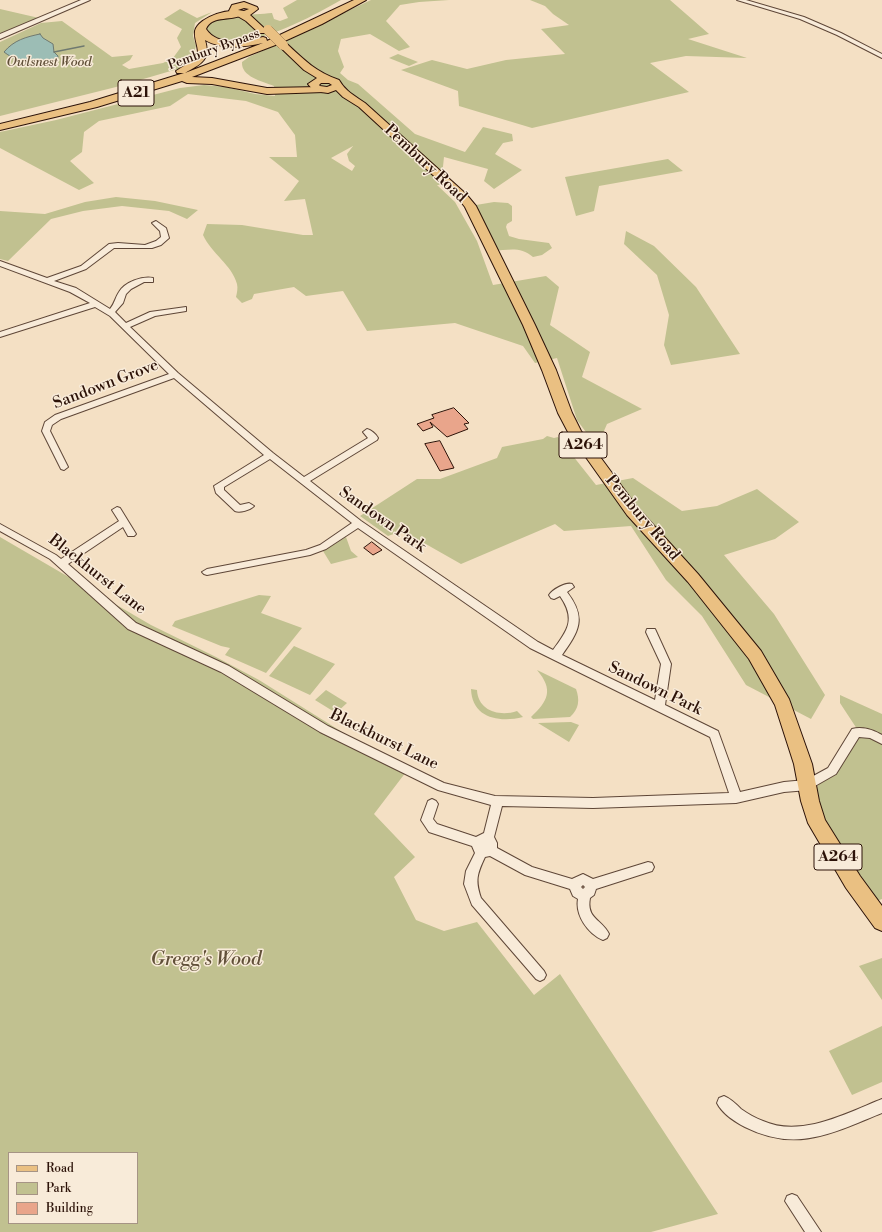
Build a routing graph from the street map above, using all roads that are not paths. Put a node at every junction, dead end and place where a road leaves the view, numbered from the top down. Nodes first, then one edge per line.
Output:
1 (87, 0) edge
2 (351, 0) edge
3 (362, 0) edge
4 (740, 0) edge
5 (248, 6) edge
6 (237, 9) edge
7 (201, 29) junction
8 (265, 31) junction
9 (0, 37) edge
10 (280, 42) junction
11 (247, 54) junction
12 (882, 56) edge
13 (167, 78) junction
14 (322, 86) junction
15 (155, 87) junction
16 (248, 87) junction
17 (0, 122) edge
18 (0, 127) edge
19 (156, 223) dead end
20 (163, 230) junction
21 (154, 232) dead end
22 (0, 263) edge
23 (48, 280) junction
24 (150, 280) dead end
25 (96, 304) junction
26 (183, 309) dead end
27 (111, 312) junction
28 (125, 326) junction
29 (1, 338) edge
30 (175, 375) junction
31 (374, 437) dead end
32 (270, 455) junction
33 (64, 467) dead end
34 (303, 481) junction
35 (249, 506) dead end
36 (117, 510) dead end
37 (124, 522) junction
38 (358, 523) junction
39 (0, 527) edge
40 (131, 534) dead end
41 (61, 564) junction
42 (207, 572) dead end
43 (561, 591) dead end
44 (651, 632) dead end
45 (555, 656) junction
46 (659, 707) junction
47 (882, 740) edge
48 (808, 785) junction
49 (736, 798) junction
50 (498, 801) junction
51 (432, 804) dead end
52 (485, 846) junction
53 (648, 867) dead end
54 (588, 889) junction
55 (882, 922) edge
56 (603, 934) dead end
57 (540, 975) dead end
58 (724, 1103) dead end
59 (882, 1106) edge
60 (792, 1201) dead end
61 (814, 1232) edge

1 - 9 street
2 - 10 highway, Pembury Bypass / A21
3 - 11 highway, Pembury Bypass / A21
4 - 12 street
5 - 6 main road
5 - 8 main road, Pembury Road
6 - 7 highway
6 - 8 main road, Pembury Road
7 - 10 highway, A21
7 - 13 highway, A21
8 - 10 main road, Pembury Road
10 - 13 highway, Pembury Bypass / A21
10 - 14 main road, Pembury Road
10 - 14 main road, Pembury Road
11 - 15 highway, Pembury Bypass / A21
11 - 16 highway, A21
13 - 17 highway, Pembury Bypass / A21
14 - 16 highway, A21
14 - 48 main road, Pembury Road / A264
15 - 16 highway, A21
15 - 18 highway, Pembury Bypass / A21
19 - 20 street
20 - 21 street
20 - 23 street
22 - 23 street, Sandown Park
23 - 25 street, Sandown Park
24 - 27 street
25 - 27 street, Sandown Park
25 - 29 street
26 - 28 street
27 - 28 street, Sandown Park
28 - 30 street, Sandown Park
30 - 32 street, Sandown Park
30 - 33 street, Sandown Grove
31 - 34 street
32 - 34 street, Sandown Park
32 - 35 street
34 - 38 street, Sandown Park
36 - 37 street
37 - 40 street
37 - 41 street
38 - 42 street
38 - 45 street, Sandown Park
39 - 41 street, Blackhurst Lane
41 - 50 street, Blackhurst Lane
43 - 45 street
44 - 46 street
45 - 46 street, Sandown Park
46 - 49 street, Sandown Park
47 - 48 street
48 - 49 street, Blackhurst Lane
48 - 55 main road, Pembury Road / A264
49 - 50 street, Blackhurst Lane
50 - 52 street
51 - 52 street
52 - 54 street
52 - 57 street
53 - 54 street
54 - 56 street
58 - 59 street
60 - 61 street

